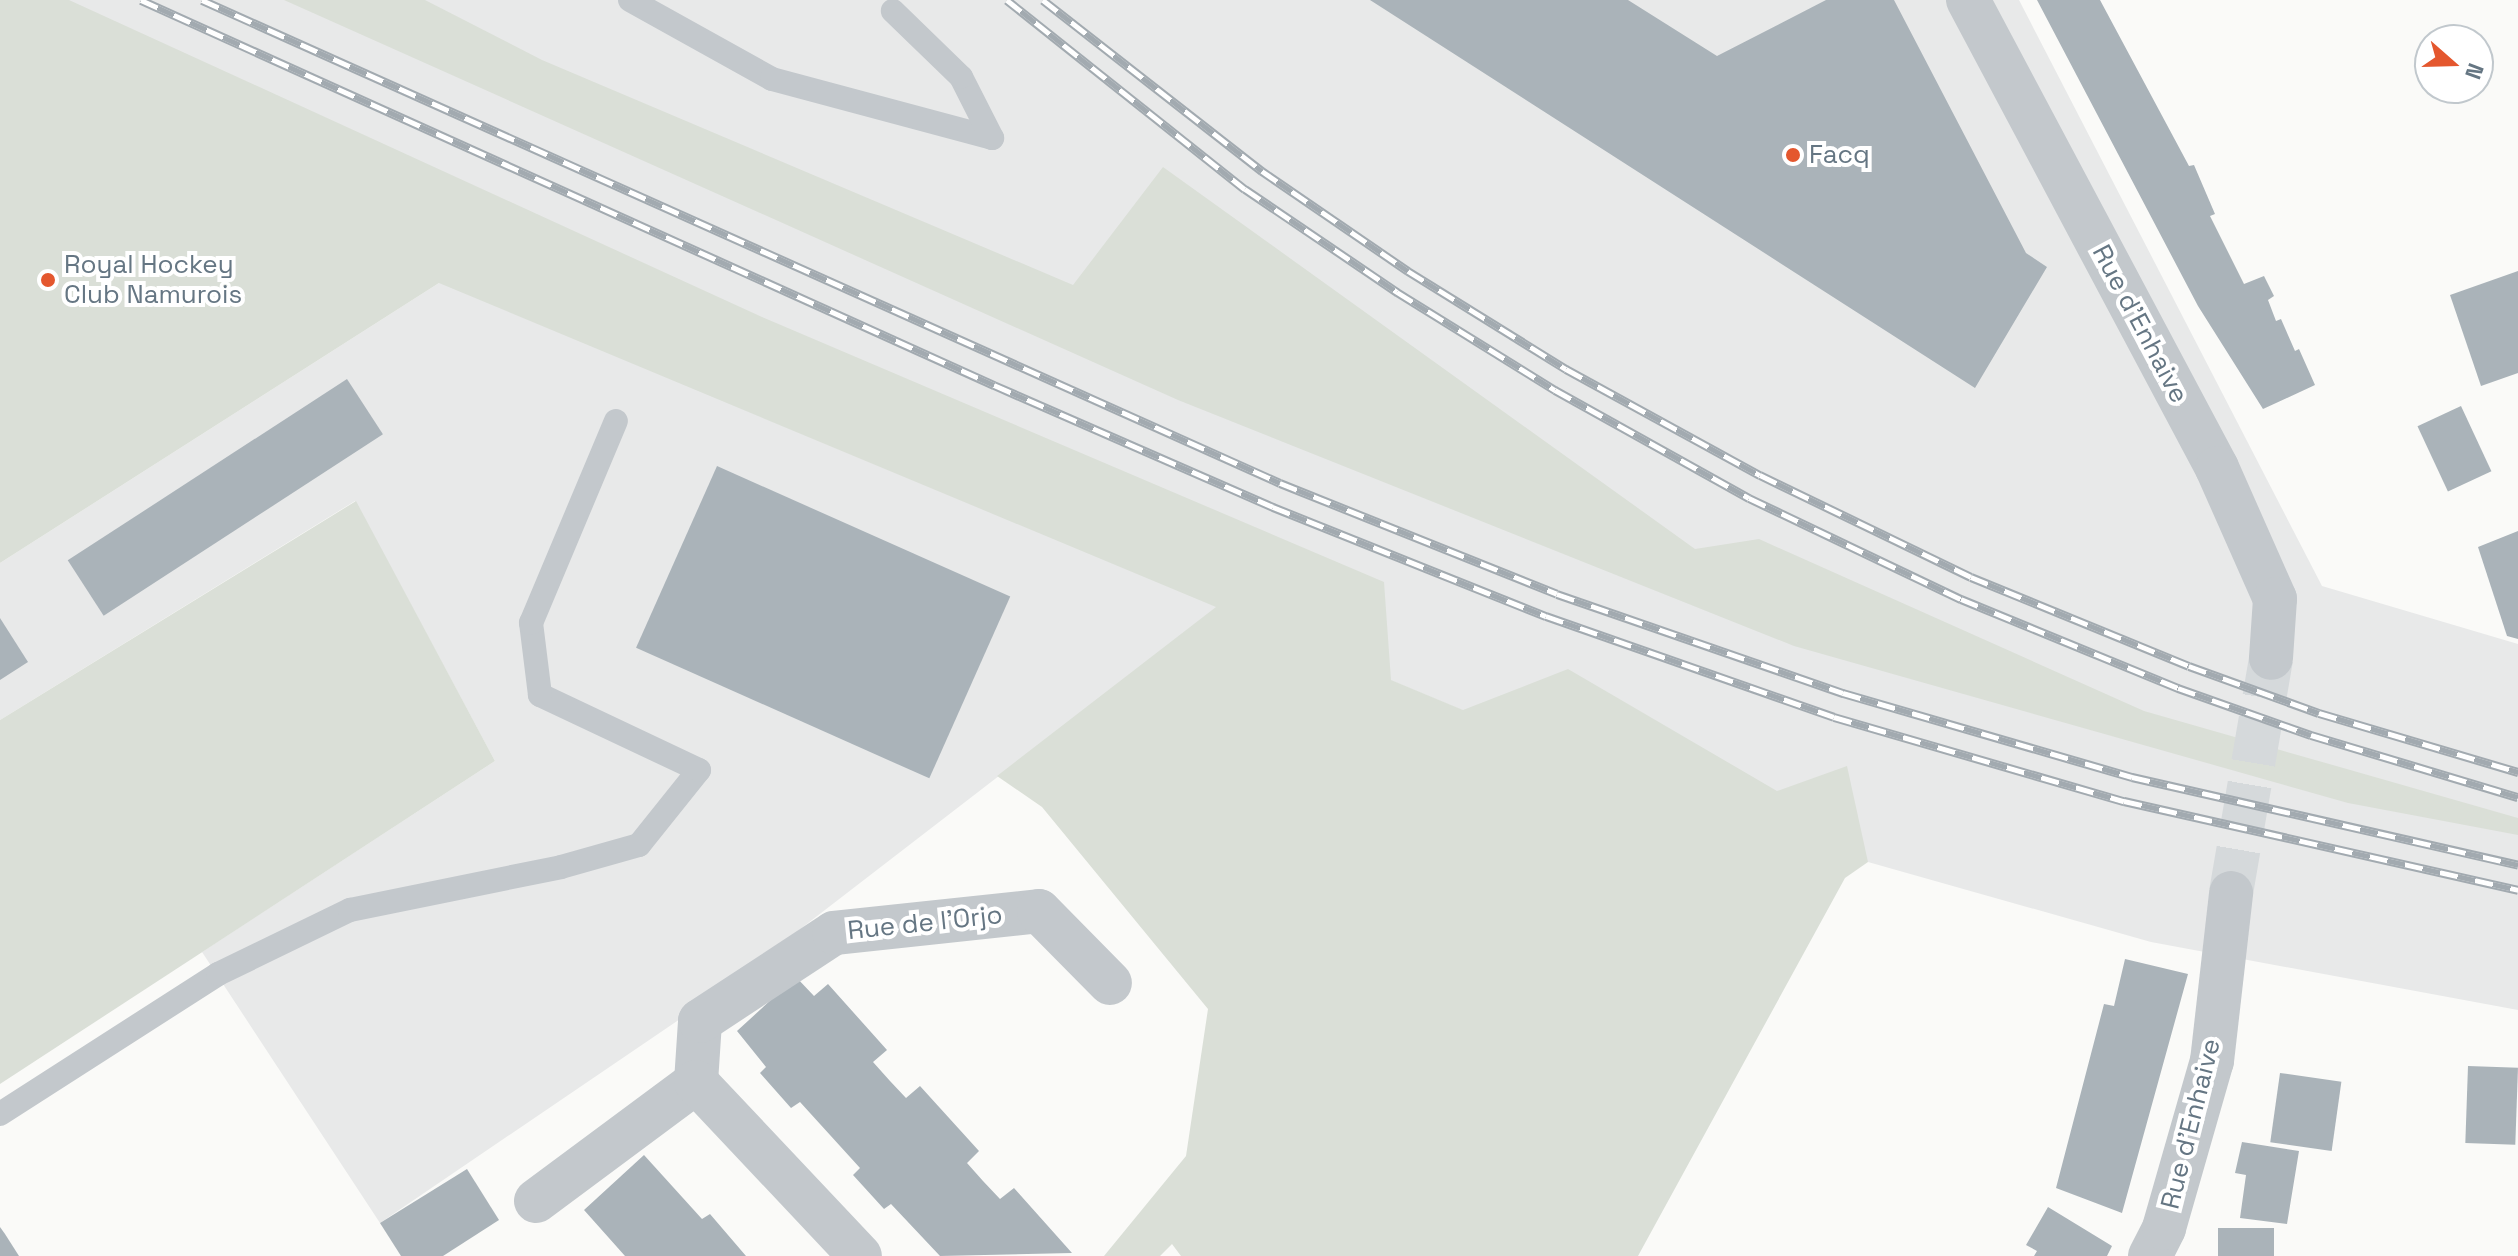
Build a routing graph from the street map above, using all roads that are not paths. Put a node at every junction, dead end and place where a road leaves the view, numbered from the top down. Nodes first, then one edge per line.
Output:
1 (630, 0) edge
2 (1968, 0) edge
3 (893, 11) dead end
4 (616, 421) dead end
5 (2271, 658) tunnel mouth
6 (2231, 893) tunnel mouth
7 (1110, 983) dead end
8 (696, 1082) junction
9 (0, 1114) edge
10 (536, 1201) dead end
11 (860, 1256) edge
12 (2150, 1256) edge

1 - 3 lane
2 - 5 street, Rue d'Enhaive
4 - 9 lane
6 - 12 street, Rue d'Enhaive
7 - 8 street, Rue de l'Orjo
8 - 10 street
8 - 11 street

